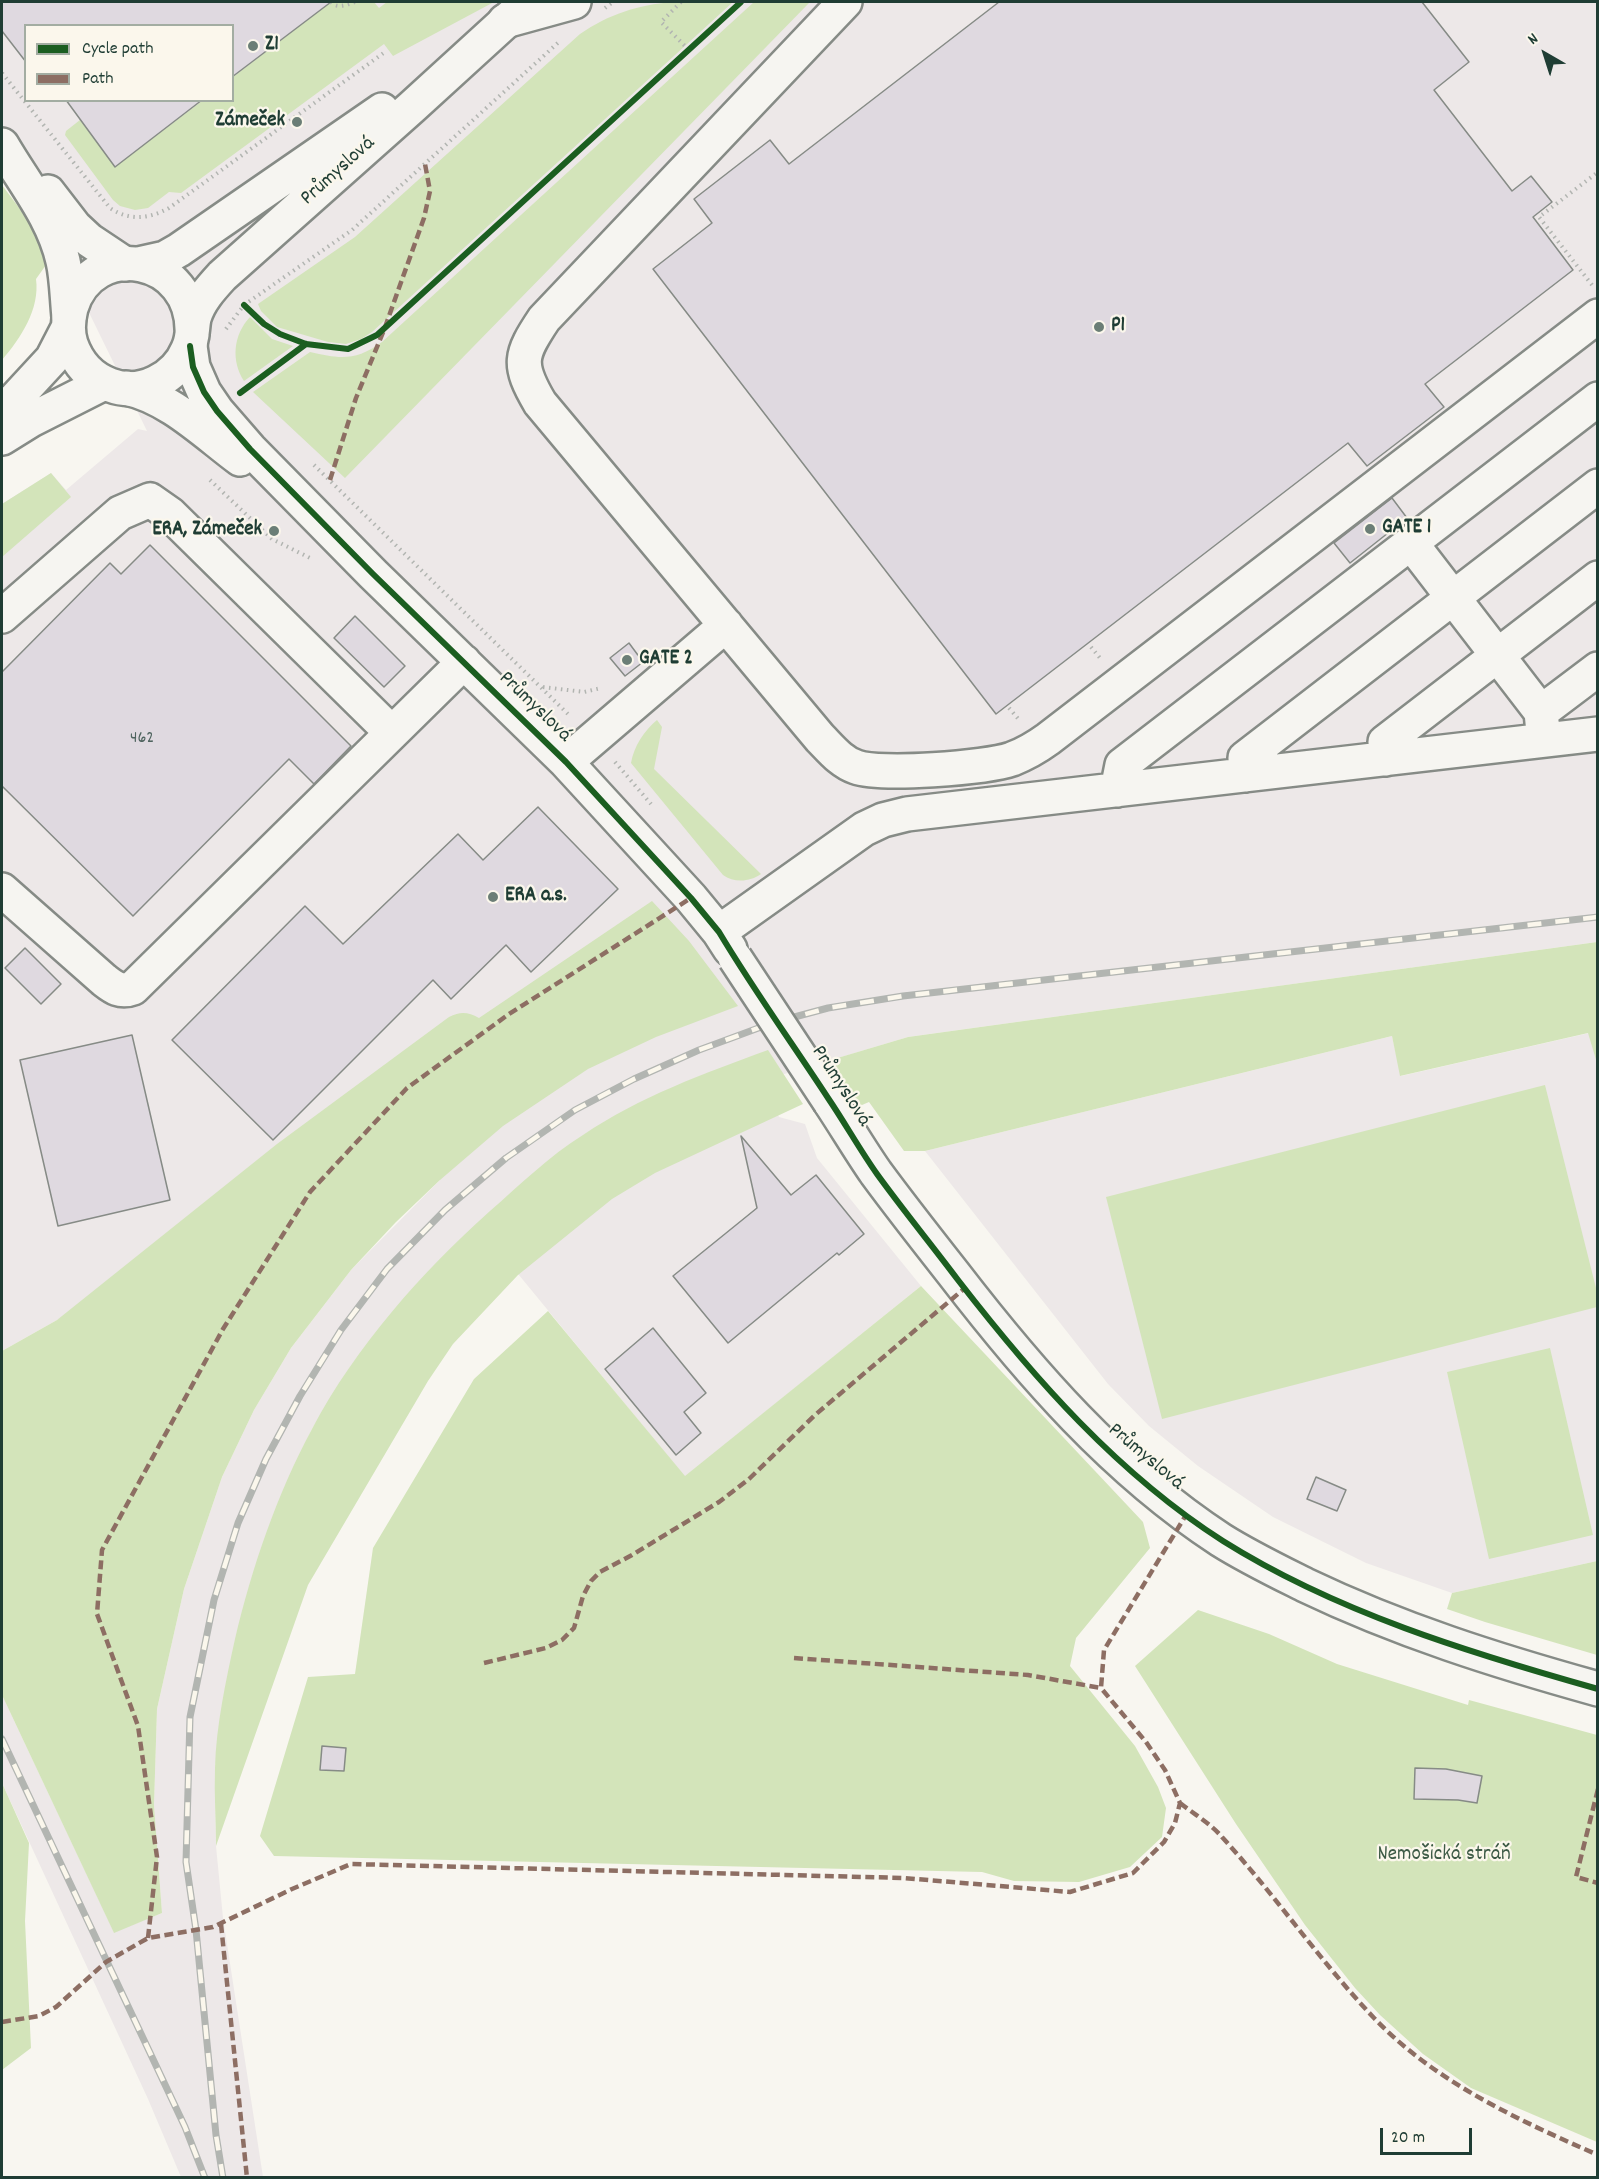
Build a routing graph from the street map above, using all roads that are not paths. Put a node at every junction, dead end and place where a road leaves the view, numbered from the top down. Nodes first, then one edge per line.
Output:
1 (845, 2) edge
2 (585, 8) edge
3 (516, 11) edge
4 (2, 141) edge
5 (2, 145) edge
6 (131, 264) junction
7 (1598, 316) edge
8 (68, 322) junction
9 (191, 341) junction
10 (115, 386) junction
11 (1598, 399) edge
12 (2, 411) edge
13 (2, 438) edge
14 (1598, 486) edge
15 (1411, 543) junction
16 (373, 574) junction
17 (1598, 578) edge
18 (1453, 598) junction
19 (2, 616) edge
20 (726, 625) junction
21 (1497, 655) junction
22 (464, 662) junction
23 (1598, 669) edge
24 (1543, 726) junction
25 (391, 732) junction
26 (1598, 734) edge
27 (1386, 759) junction
28 (566, 762) junction
29 (1246, 775) junction
30 (1117, 790) junction
31 (2, 890) edge
32 (727, 945) junction
33 (1598, 1689) edge

1 - 20 street
2 - 3 street
3 - 6 street, Průmyslová
3 - 9 street, Průmyslová
4 - 6 street, Průmyslová
5 - 8 street, Průmyslová
6 - 8 street, Průmyslová
6 - 9 street, Průmyslová
7 - 20 street
8 - 10 street, Průmyslová
8 - 12 street, Průmyslová
9 - 10 street, Průmyslová
9 - 16 street, Průmyslová
10 - 13 street, Průmyslová
10 - 16 street, Průmyslová
11 - 15 street
14 - 18 street
15 - 18 street
15 - 30 street
16 - 22 street, Průmyslová
17 - 21 street
18 - 21 street
18 - 29 street
19 - 25 street
20 - 28 street
21 - 24 street
21 - 27 street
22 - 25 street
22 - 28 street, Průmyslová
23 - 24 street
24 - 26 street
24 - 27 street
25 - 31 street
27 - 29 street
28 - 32 street, Průmyslová
29 - 30 street
30 - 32 street
32 - 33 street, Průmyslová, bridge

